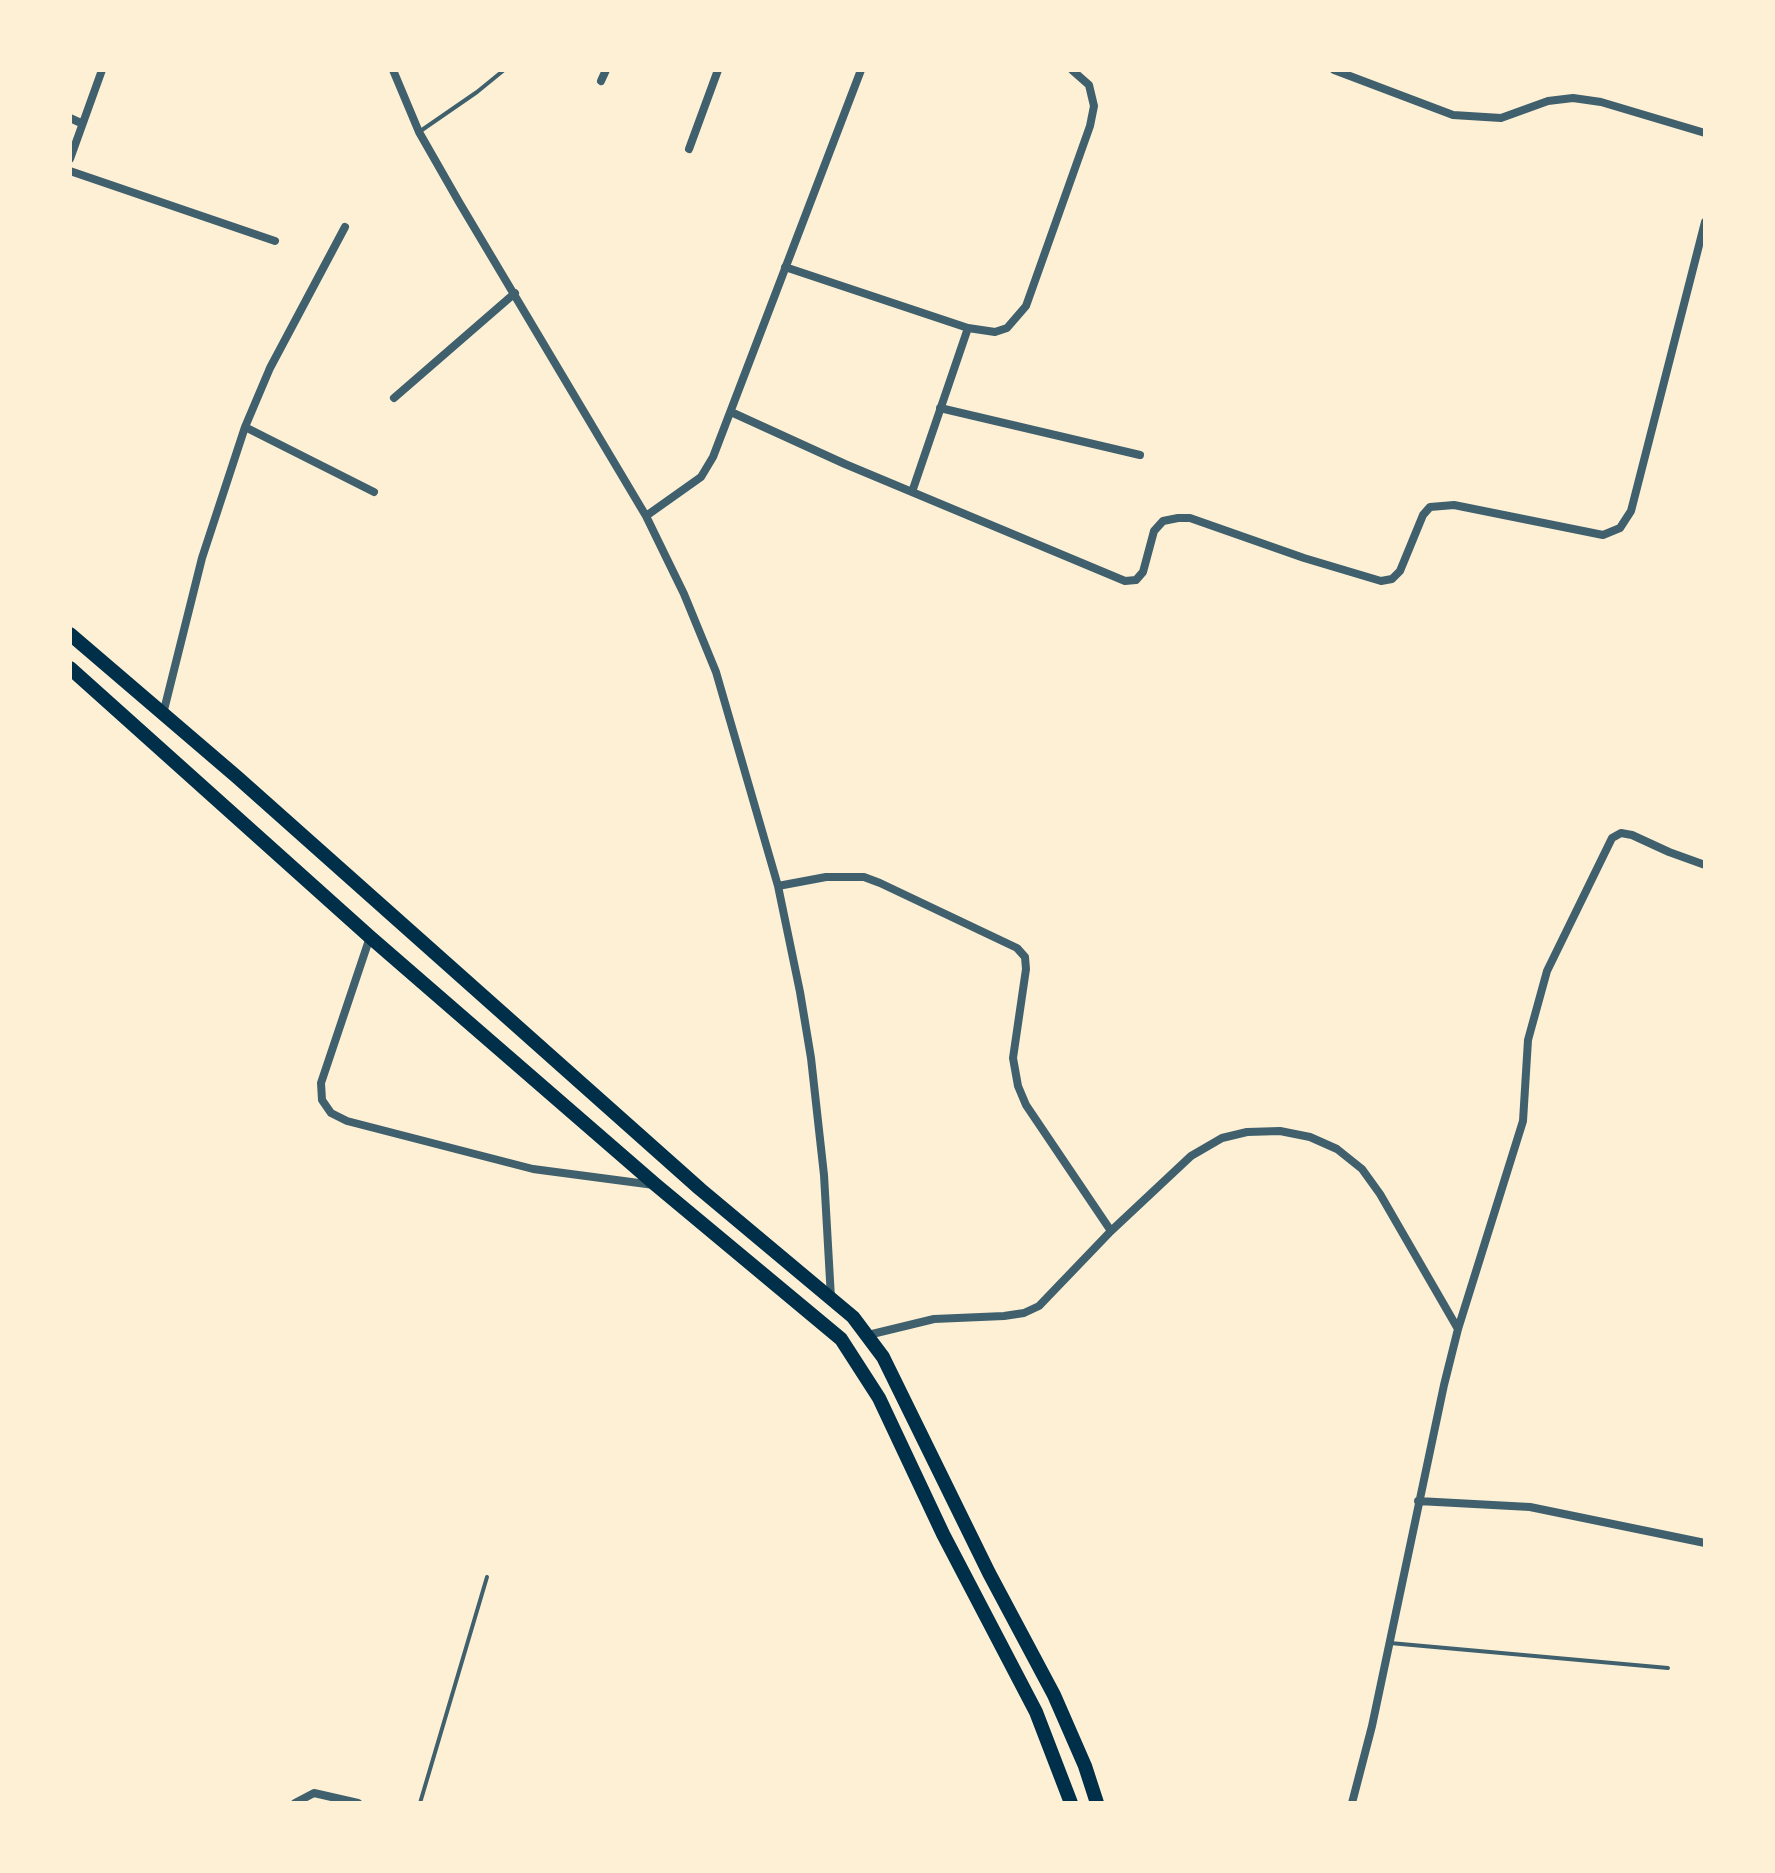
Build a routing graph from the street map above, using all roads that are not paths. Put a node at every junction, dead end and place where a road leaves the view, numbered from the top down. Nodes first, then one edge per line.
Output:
1 (102, 70) edge
2 (393, 70) edge
3 (504, 70) edge
4 (606, 70) edge
5 (718, 70) edge
6 (861, 70) edge
7 (1334, 70) edge
8 (1075, 71) edge
9 (601, 81) dead end
10 (70, 118) edge
11 (81, 123) junction
12 (419, 132) junction
13 (1705, 133) edge
14 (689, 149) dead end
15 (70, 159) edge
16 (70, 171) edge
17 (1705, 222) edge
18 (345, 227) dead end
19 (275, 241) dead end
20 (785, 267) junction
21 (515, 293) junction
22 (968, 328) junction
23 (394, 398) dead end
24 (940, 408) junction
25 (731, 412) junction
26 (245, 427) junction
27 (1140, 455) dead end
28 (374, 492) dead end
29 (912, 492) junction
30 (646, 516) junction
31 (70, 634) edge
32 (70, 668) edge
33 (163, 714) junction
34 (1705, 865) edge
35 (778, 886) junction
36 (370, 937) junction
37 (656, 1185) junction
38 (1111, 1231) junction
39 (831, 1298) junction
40 (1458, 1329) junction
41 (868, 1335) junction
42 (1418, 1501) junction
43 (1705, 1543) edge
44 (487, 1577) dead end
45 (1388, 1643) junction
46 (1668, 1668) dead end
47 (295, 1803) edge
48 (358, 1803) edge
49 (420, 1803) edge
50 (1071, 1803) edge
51 (1097, 1803) edge
52 (1352, 1803) edge

1 - 11 street
2 - 12 street
3 - 12 lane
4 - 9 street
5 - 14 street
6 - 20 street
7 - 13 street
8 - 22 street
10 - 11 street
11 - 15 street
12 - 21 street
16 - 19 street
17 - 29 street
18 - 26 street
20 - 22 street
20 - 25 street
21 - 23 street
21 - 30 street
22 - 24 street
24 - 27 street
24 - 29 street
25 - 29 street
25 - 30 street
26 - 28 street
26 - 33 street
30 - 35 street
31 - 33 highway
32 - 36 highway
33 - 39 highway
34 - 40 street
35 - 38 street
35 - 39 street
36 - 37 highway
36 - 37 street
37 - 50 highway
38 - 40 street
38 - 41 street
39 - 41 highway
40 - 42 street
41 - 51 highway
42 - 43 street
42 - 45 street
44 - 49 lane
45 - 46 lane
45 - 52 street
47 - 48 street

